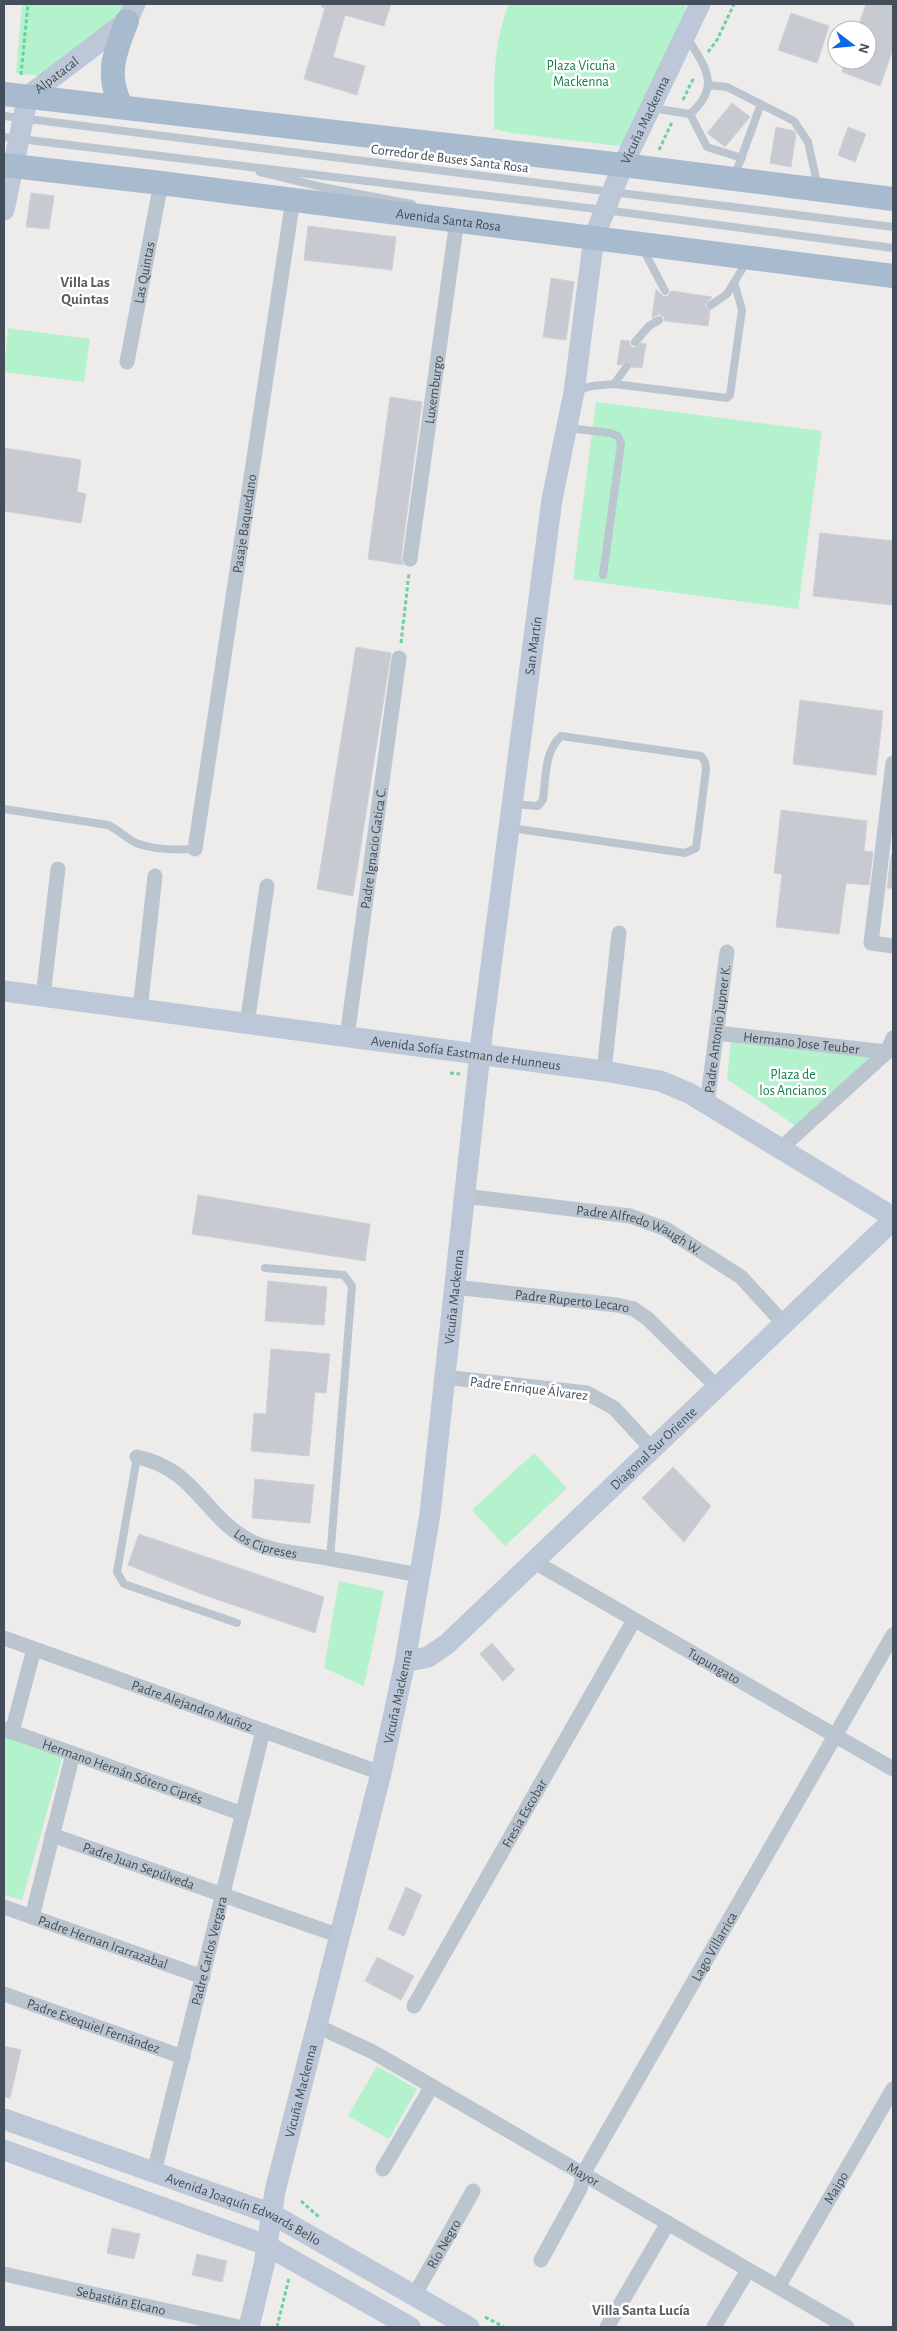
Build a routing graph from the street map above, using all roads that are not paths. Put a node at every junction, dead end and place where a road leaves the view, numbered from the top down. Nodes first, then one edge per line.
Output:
1 (700, 4) edge
2 (131, 12) edge
3 (685, 35) junction
4 (708, 85) junction
5 (4, 94) edge
6 (19, 101) edge
7 (761, 104) junction
8 (121, 106) junction
9 (650, 107) junction
10 (690, 114) junction
11 (11, 138) edge
12 (231, 164) junction
13 (8, 165) edge
14 (623, 165) junction
15 (740, 169) junction
16 (161, 183) junction
17 (818, 190) junction
18 (293, 199) junction
19 (893, 199) edge
20 (609, 200) junction
21 (4, 210) edge
22 (457, 220) junction
23 (893, 227) edge
24 (594, 238) junction
25 (640, 243) junction
26 (893, 248) edge
27 (751, 258) junction
28 (893, 276) edge
29 (735, 285) junction
30 (665, 290) dead end
31 (711, 304) dead end
32 (659, 320) dead end
33 (634, 342) dead end
34 (127, 362) dead end
35 (627, 366) dead end
36 (614, 384) junction
37 (574, 392) junction
38 (566, 428) junction
39 (410, 560) road end
40 (603, 575) dead end
41 (399, 658) road end
42 (893, 763) edge
43 (512, 804) junction
44 (4, 809) edge
45 (509, 828) junction
46 (195, 849) joint
47 (58, 870) dead end
48 (155, 876) dead end
49 (267, 886) dead end
50 (619, 933) dead end
51 (893, 946) edge
52 (728, 952) dead end
53 (4, 991) edge
54 (43, 997) junction
55 (140, 1010) junction
56 (246, 1024) junction
57 (716, 1033) junction
58 (348, 1037) junction
59 (893, 1038) edge
60 (886, 1052) junction
61 (480, 1055) junction
62 (604, 1071) junction
63 (707, 1104) junction
64 (781, 1148) junction
65 (464, 1196) junction
66 (893, 1219) edge
67 (265, 1268) dead end
68 (454, 1288) junction
69 (784, 1324) junction
70 (444, 1377) junction
71 (717, 1387) junction
72 (652, 1449) junction
73 (137, 1457) joint
74 (330, 1559) junction
75 (533, 1562) junction
76 (421, 1574) junction
77 (634, 1620) junction
78 (238, 1624) dead end
79 (893, 1634) edge
80 (4, 1638) edge
81 (34, 1649) junction
82 (405, 1662) junction
83 (8, 1731) edge
84 (264, 1731) junction
85 (835, 1736) junction
86 (73, 1754) junction
87 (893, 1769) edge
88 (381, 1773) junction
89 (243, 1814) junction
90 (52, 1835) junction
91 (223, 1895) junction
92 (4, 1908) edge
93 (32, 1917) junction
94 (340, 1936) junction
95 (202, 1977) junction
96 (4, 1994) edge
97 (414, 2006) dead end
98 (317, 2026) junction
99 (183, 2057) junction
100 (432, 2086) junction
101 (893, 2089) edge
102 (4, 2119) edge
103 (4, 2150) edge
104 (383, 2169) dead end
105 (154, 2172) junction
106 (583, 2174) junction
107 (473, 2190) dead end
108 (272, 2214) junction
109 (668, 2224) junction
110 (266, 2245) junction
111 (540, 2260) dead end
112 (748, 2270) junction
113 (4, 2274) edge
114 (778, 2288) junction
115 (414, 2296) junction
116 (404, 2324) edge
117 (239, 2327) edge
118 (249, 2327) edge
119 (469, 2327) edge
120 (607, 2327) edge
121 (714, 2327) edge
122 (847, 2327) edge

1 - 3 street, Vicuña Mackenna
2 - 6 street, Alpatacal
2 - 8 main road
3 - 4 lane
3 - 9 street, Vicuña Mackenna
4 - 7 lane
4 - 10 lane
5 - 6 main road
6 - 8 main road
6 - 11 street
6 - 20 lane, Corredor de Buses Santa Rosa
7 - 15 lane
7 - 17 lane
8 - 14 main road
9 - 10 lane
9 - 14 street, Vicuña Mackenna
10 - 15 lane
11 - 12 lane, Corredor de Buses Santa Rosa
11 - 13 street
12 - 20 lane, Corredor de Buses Santa Rosa
12 - 22 lane
13 - 16 main road, Avenida Santa Rosa
13 - 21 street
14 - 15 main road
14 - 20 street, Vicuña Mackenna
15 - 17 main road
16 - 18 main road, Avenida Santa Rosa
16 - 34 street, Las Quintas
17 - 19 main road
18 - 22 main road, Avenida Santa Rosa
18 - 46 street, Pasaje Baquedano
20 - 23 lane, Corredor de Buses Santa Rosa
20 - 24 street, Vicuña Mackenna
20 - 26 lane, Corredor de Buses Santa Rosa
22 - 24 main road, Avenida Santa Rosa
22 - 39 street, Luxemburgo
24 - 25 main road, Avenida Santa Rosa
24 - 37 street, San Martín
25 - 27 main road, Avenida Santa Rosa
25 - 30 lane
27 - 28 main road, Avenida Santa Rosa
27 - 29 lane
29 - 31 lane
29 - 36 lane
32 - 33 lane
35 - 36 lane
36 - 37 lane
37 - 38 street, San Martín
38 - 40 lane
38 - 43 street, San Martín
41 - 58 street, Padre Ignacio Gatica C.
42 - 51 street
43 - 45 street, San Martín
43 - 45 lane
44 - 46 lane
45 - 61 street, San Martín
47 - 54 street
48 - 55 street
49 - 56 street
50 - 62 street
52 - 57 street, Padre Antonio Jupner K.
53 - 54 street, Avenida Sofía Eastman de Hunneus
54 - 55 street, Avenida Sofía Eastman de Hunneus
55 - 56 street, Avenida Sofía Eastman de Hunneus
56 - 58 street, Avenida Sofía Eastman de Hunneus
57 - 60 street, Hermano Jose Teuber
57 - 63 street, Padre Antonio Jupner K.
58 - 61 street, Avenida Sofía Eastman de Hunneus
59 - 60 street
60 - 64 street
61 - 62 street, Avenida Sofía Eastman de Hunneus
61 - 65 street, Vicuña Mackenna
62 - 63 street, Avenida Sofía Eastman de Hunneus
63 - 64 street, Avenida Sofía Eastman de Hunneus
64 - 66 street, Avenida Sofía Eastman de Hunneus
65 - 68 street, Vicuña Mackenna
65 - 69 street, Padre Alfredo Waugh W.
66 - 69 street, Diagonal Sur Oriente
67 - 74 lane
68 - 70 street, Vicuña Mackenna
68 - 71 street, Padre Ruperto Lecaro
69 - 71 street, Diagonal Sur Oriente
70 - 72 street, Padre Enrique Álvarez
70 - 76 street, Vicuña Mackenna
71 - 72 street, Diagonal Sur Oriente
72 - 75 street, Diagonal Sur Oriente
73 - 74 street, Los Cipreses
73 - 78 lane
74 - 76 street, Los Cipreses
75 - 77 street, Tupungato
75 - 82 street, Diagonal Sur Oriente
76 - 82 street, Vicuña Mackenna
77 - 85 street, Tupungato
77 - 97 street, Fresia Escobar
79 - 85 street, Lago Villarrica
80 - 81 street, Padre Alejandro Muñoz
81 - 83 street
81 - 84 street, Padre Alejandro Muñoz
82 - 88 street, Vicuña Mackenna
83 - 86 street, Hermano Hernán Sótero Ciprés
84 - 88 street, Padre Alejandro Muñoz
84 - 89 street, Padre Carlos Vergara
85 - 87 street, Tupungato
85 - 106 street, Lago Villarrica
86 - 89 street, Hermano Hernán Sótero Ciprés
86 - 90 street
88 - 94 street, Vicuña Mackenna
89 - 91 street, Padre Carlos Vergara
90 - 91 street, Padre Juan Sepúlveda
90 - 93 street
91 - 94 street, Padre Juan Sepúlveda
91 - 95 street, Padre Carlos Vergara
92 - 93 street, Padre Hernan Irarrazabal
93 - 95 street, Padre Hernan Irarrazabal
94 - 98 street, Vicuña Mackenna
95 - 99 street, Padre Carlos Vergara
96 - 99 street, Padre Exequiel Fernández
98 - 100 street, Mayor
98 - 108 street, Vicuña Mackenna
99 - 105 street, Padre Carlos Vergara
100 - 104 street
100 - 106 street, Mayor
101 - 114 street, Maipo
102 - 105 street, Avenida Joaquín Edwards Bello
103 - 110 street, Avenida Joaquín Edwards Bello
105 - 108 street, Avenida Joaquín Edwards Bello
106 - 109 street, Mayor
106 - 111 street, Lago Villarrica
107 - 115 street, Río Negro
108 - 110 street, Vicuña Mackenna
108 - 115 street, Avenida Joaquín Edwards Bello
109 - 112 street, Mayor
109 - 120 street
110 - 116 street, Avenida Joaquín Edwards Bello
110 - 118 street, Vicuña Mackenna
112 - 114 street, Mayor
112 - 121 street
113 - 117 street, Sebastián Elcano
114 - 122 street, Mayor
115 - 116 street
115 - 119 street, Avenida Joaquín Edwards Bello

